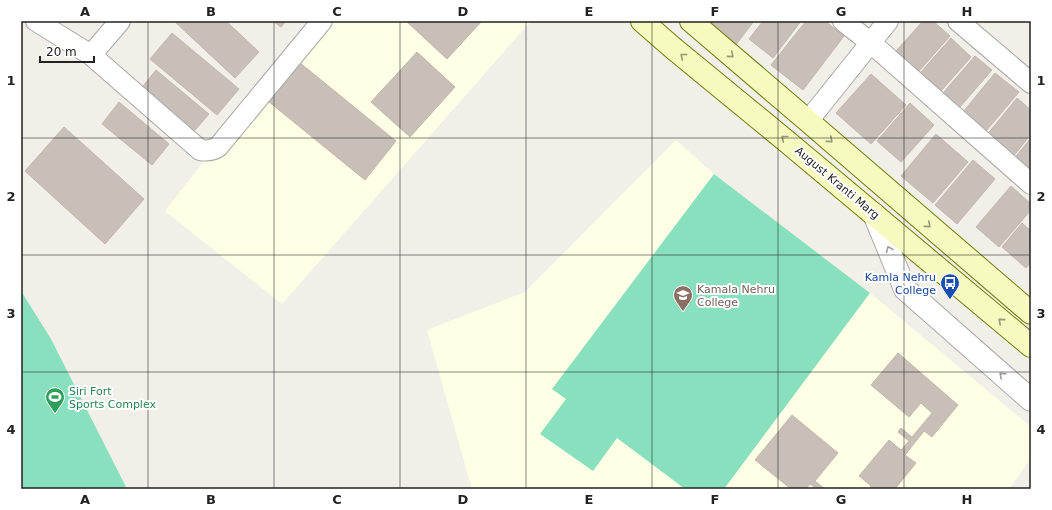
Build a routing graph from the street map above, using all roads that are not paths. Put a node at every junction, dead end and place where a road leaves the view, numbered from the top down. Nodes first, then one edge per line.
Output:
1 (36, 21) edge
2 (120, 21) edge
3 (322, 21) edge
4 (642, 21) edge
5 (690, 21) edge
6 (843, 21) edge
7 (888, 21) edge
8 (958, 21) edge
9 (871, 43) junction
10 (91, 55) junction
11 (1031, 83) edge
12 (808, 121) junction
13 (1031, 184) edge
14 (874, 214) junction
15 (1031, 313) edge
16 (1031, 346) edge
17 (1031, 400) edge

1 - 10 street
2 - 10 street
3 - 10 street
14 -> 4 main road, August Kranti Marg
5 -> 12 main road
6 - 9 street
7 - 9 street
8 - 11 street
9 - 12 street
9 - 13 street
12 -> 15 main road
16 -> 14 main road, August Kranti Marg
17 -> 14 street

